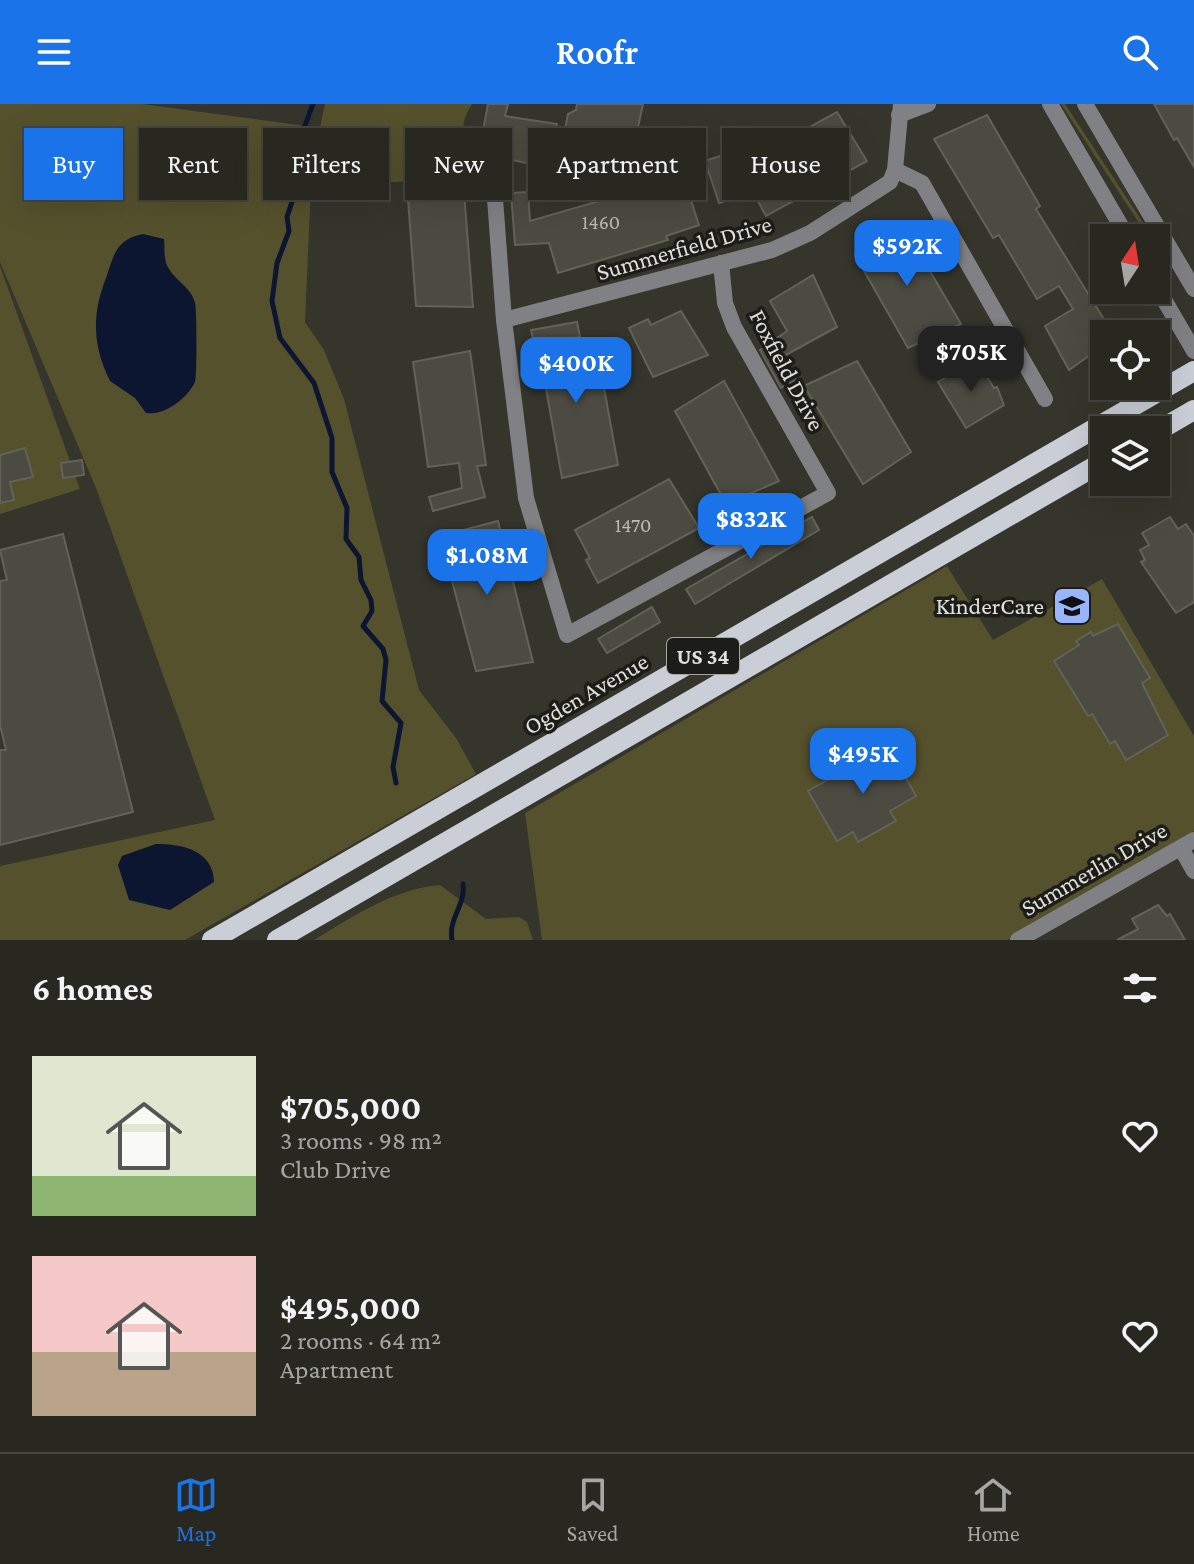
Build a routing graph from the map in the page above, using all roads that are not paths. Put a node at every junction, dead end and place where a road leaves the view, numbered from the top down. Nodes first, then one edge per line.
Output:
1 (928, 104) edge
2 (1050, 104) edge
3 (1085, 104) edge
4 (900, 110) edge
5 (895, 170) junction
6 (495, 200) edge
7 (1120, 224) edge
8 (721, 263) junction
9 (1194, 289) edge
10 (1167, 304) edge
11 (504, 320) junction
12 (1194, 351) edge
13 (1194, 371) edge
14 (1045, 399) dead end
15 (1194, 410) edge
16 (1170, 424) edge
17 (1090, 469) edge
18 (1187, 844) edge
19 (1194, 871) edge
20 (212, 940) edge
21 (277, 940) edge
22 (1018, 940) edge

1 - 4 street
2 - 7 street
3 - 9 street
4 - 5 street
5 - 8 street, Summerfield Drive
5 - 14 street
6 - 11 street
8 - 11 street, Summerfield Drive
8 - 11 street, Foxfield Drive
10 - 12 street
13 - 20 main road, Ogden Avenue / US 34
15 - 16 main road
17 - 21 main road, US 34
18 - 19 street
18 - 22 street, Summerlin Drive

